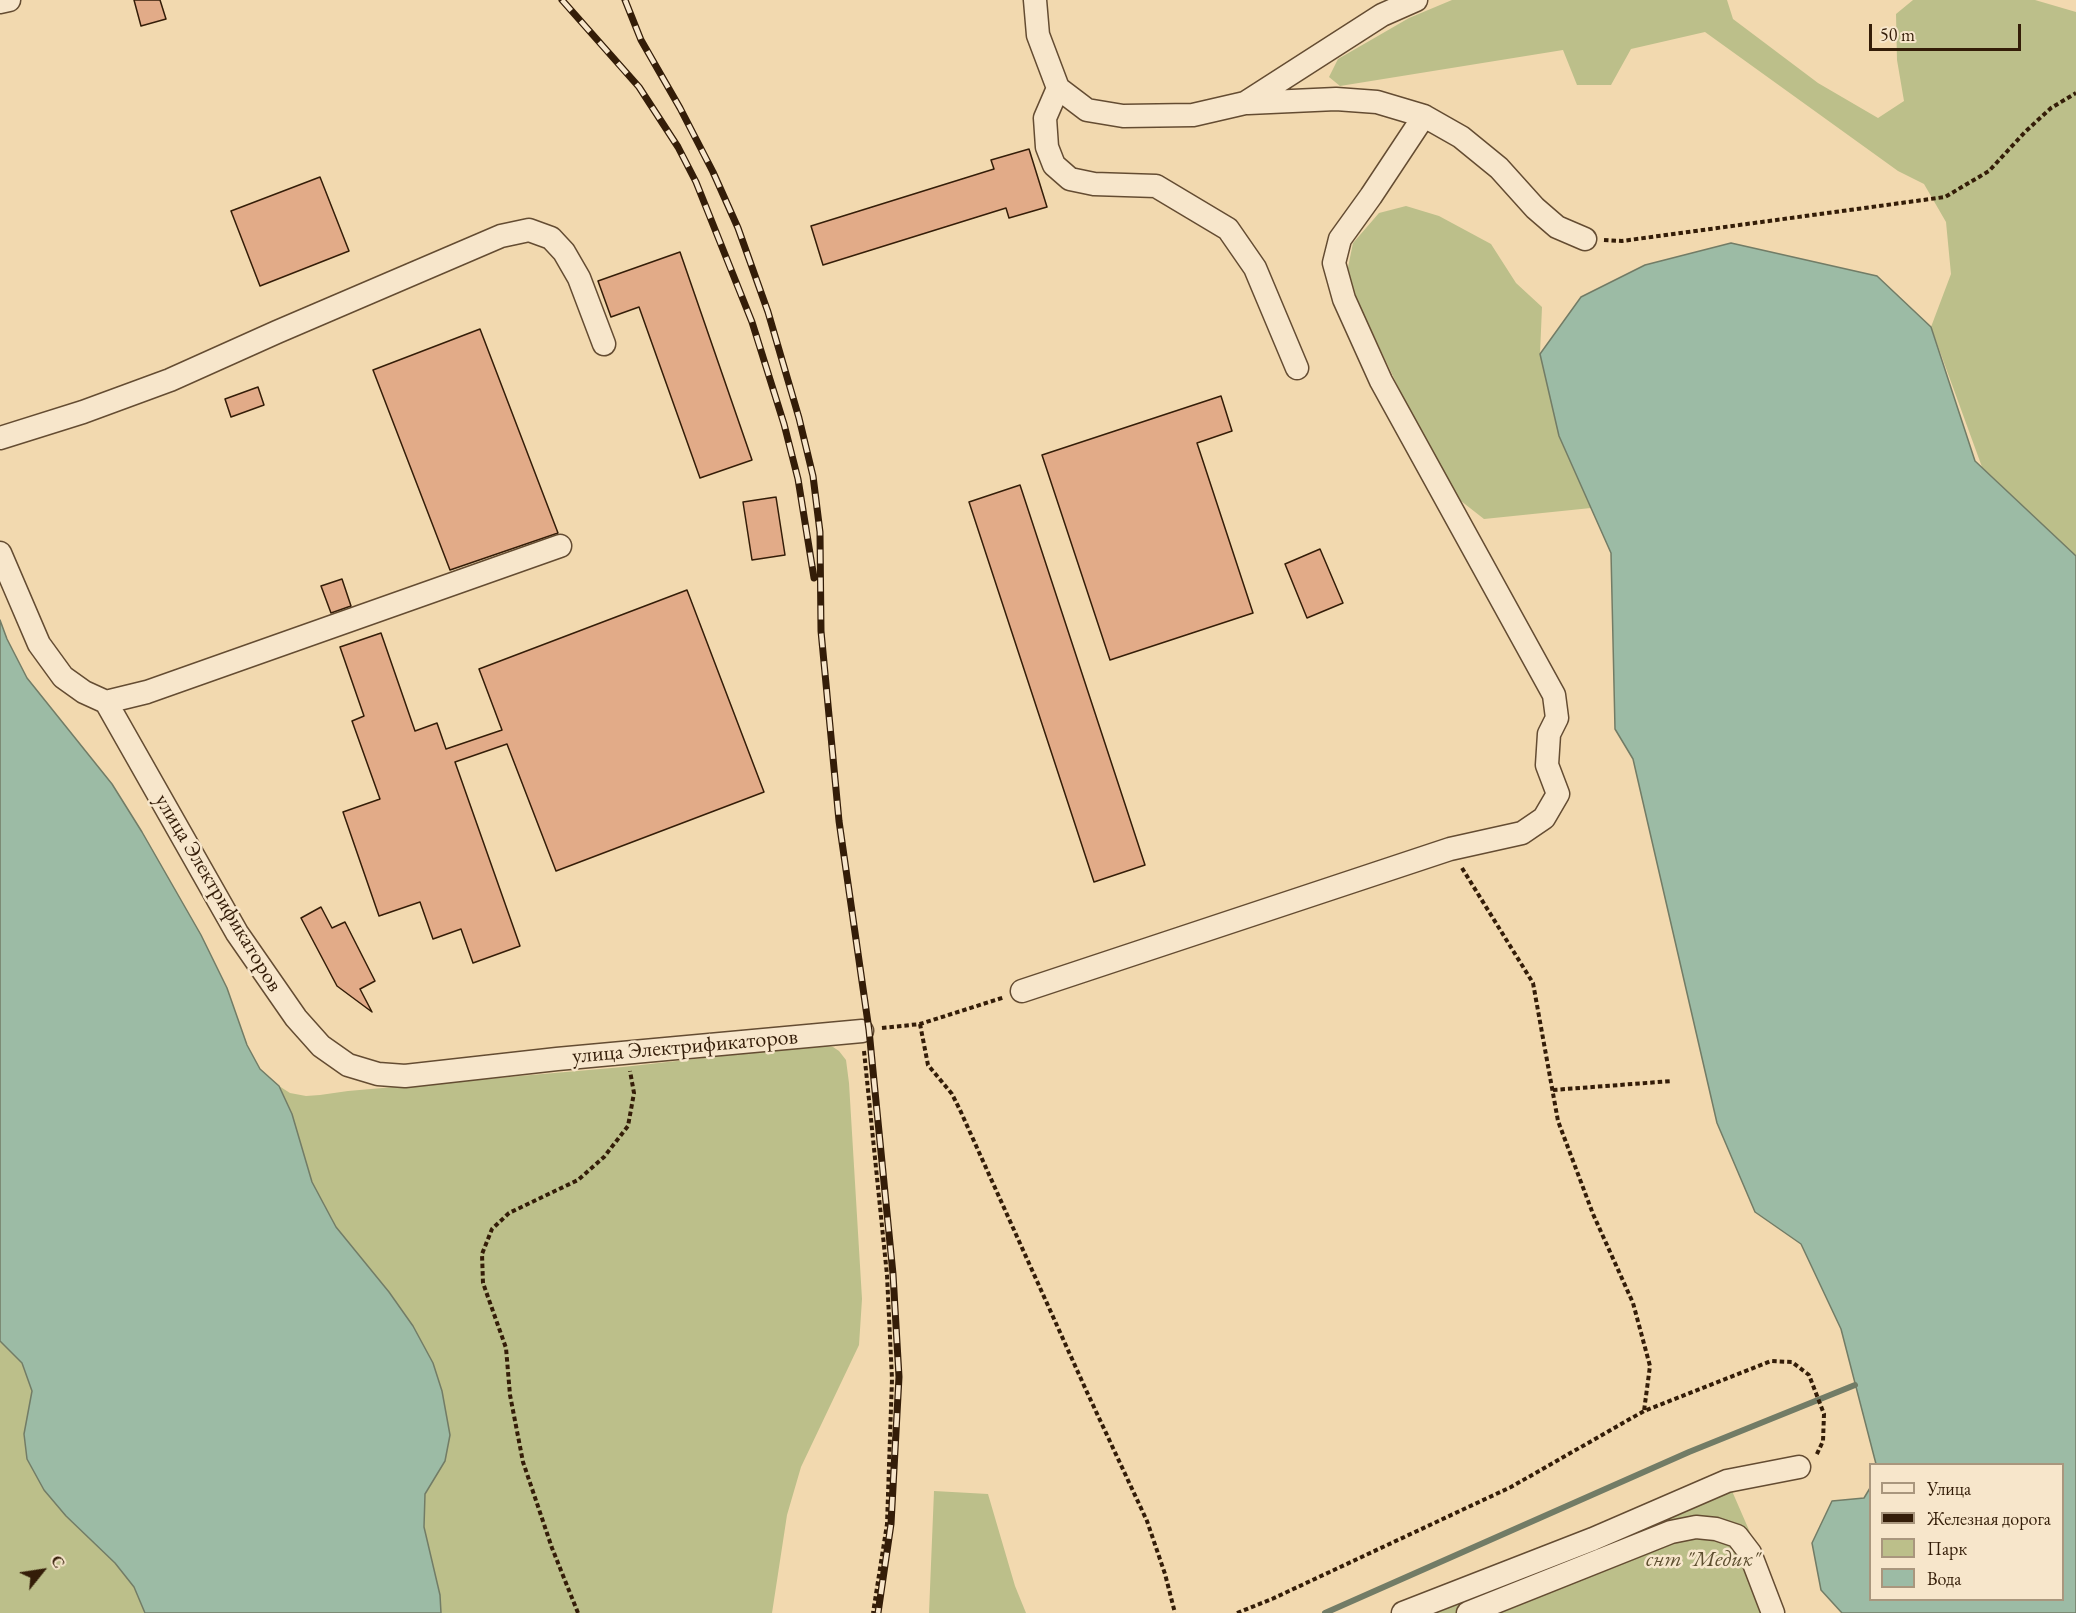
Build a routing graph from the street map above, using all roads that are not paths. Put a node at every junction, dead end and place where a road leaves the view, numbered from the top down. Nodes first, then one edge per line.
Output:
1 (9, 0) edge
2 (1035, 0) edge
3 (1416, 0) edge
4 (0, 2) edge
5 (1058, 88) junction
6 (1245, 103) junction
7 (1424, 116) junction
8 (1585, 239) road end
9 (604, 344) dead end
10 (1297, 368) dead end
11 (0, 438) edge
12 (560, 546) dead end
13 (0, 553) edge
14 (106, 702) junction
15 (1022, 991) road end
16 (862, 1030) road end
17 (1799, 1467) road end
18 (1403, 1613) edge
19 (1468, 1613) edge
20 (1773, 1613) edge

1 - 4 street
2 - 5 street
3 - 6 street
5 - 6 street
5 - 10 street
6 - 7 street
7 - 8 street
7 - 15 street
9 - 11 street
12 - 14 street
13 - 14 street
14 - 16 street, улица Электрификаторов
17 - 18 street
19 - 20 street

